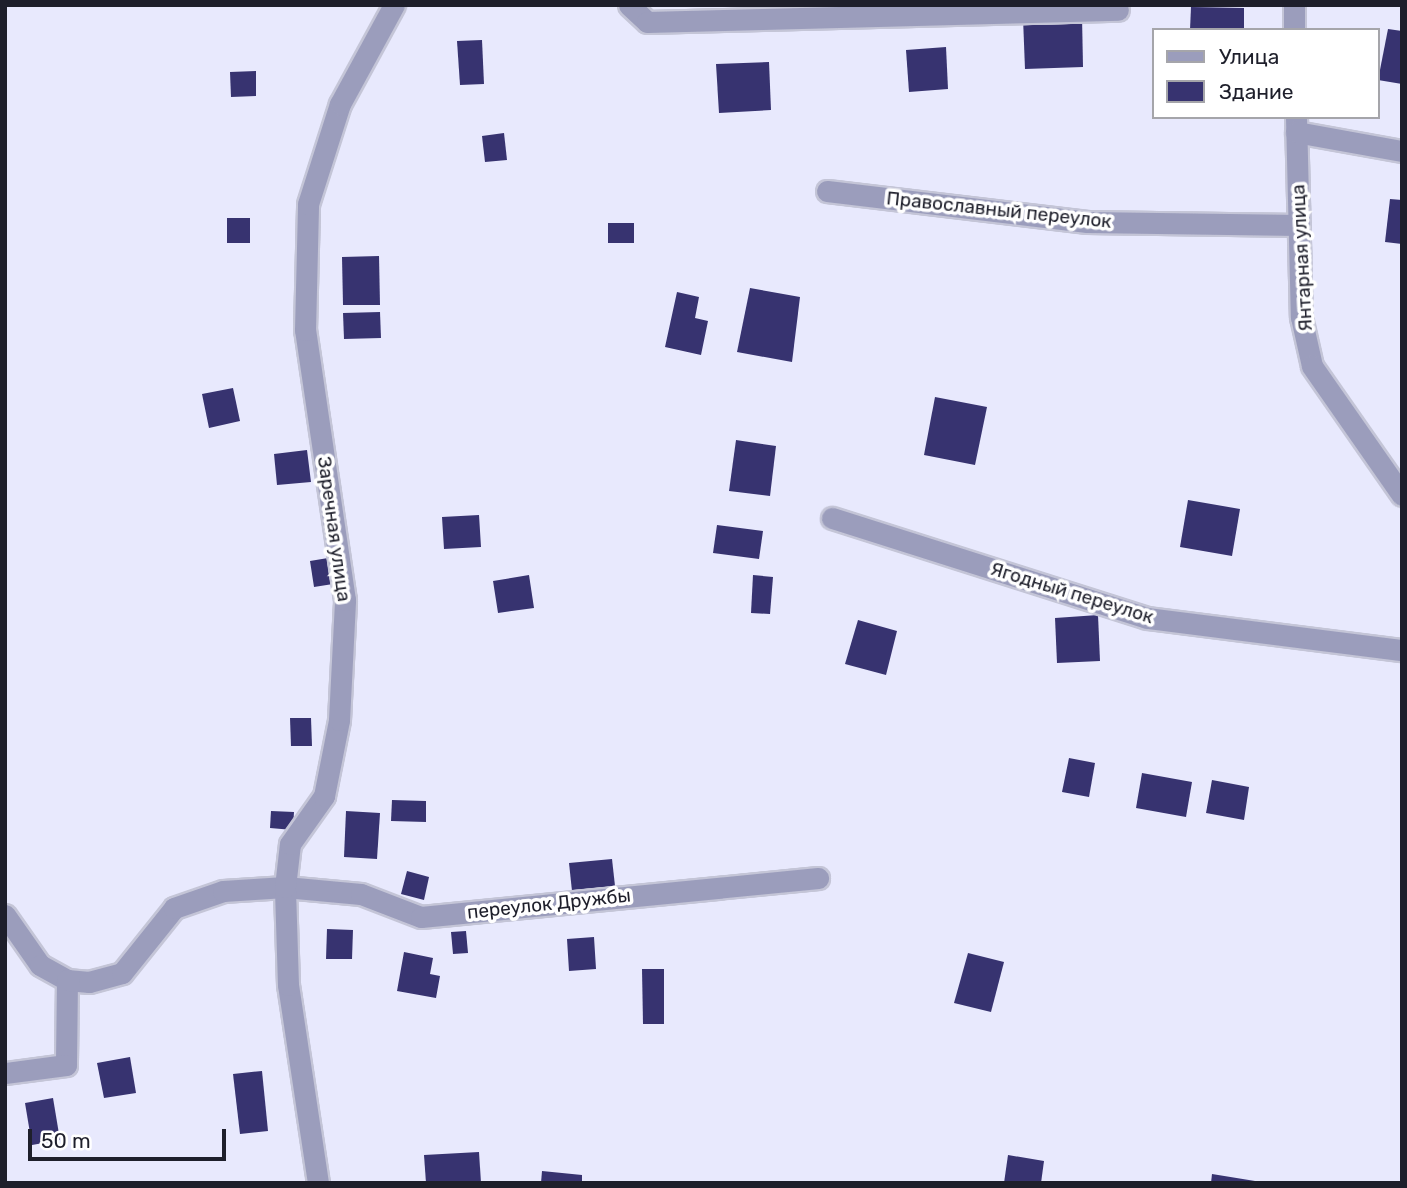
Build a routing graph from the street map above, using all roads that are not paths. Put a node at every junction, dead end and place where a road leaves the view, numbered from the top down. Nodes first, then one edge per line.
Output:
1 (394, 5) edge
2 (629, 5) edge
3 (1294, 5) edge
4 (1118, 10) dead end
5 (1294, 28) edge
6 (1296, 125) edge
7 (1402, 151) edge
8 (827, 191) dead end
9 (1299, 225) junction
10 (1402, 495) edge
11 (832, 519) dead end
12 (1402, 650) edge
13 (818, 878) dead end
14 (285, 887) junction
15 (5, 915) edge
16 (67, 980) junction
17 (5, 1073) edge
18 (318, 1183) edge

1 - 14 street, Заречная улица
2 - 4 street
3 - 5 street
6 - 7 street
6 - 9 street, Янтарная улица
8 - 9 street, Православный переулок
9 - 10 street, Янтарная улица
11 - 12 street, Ягодный переулок
13 - 14 street, переулок Дружбы
14 - 16 street, переулок Дружбы
14 - 18 street, Заречная улица
15 - 16 street
16 - 17 street

